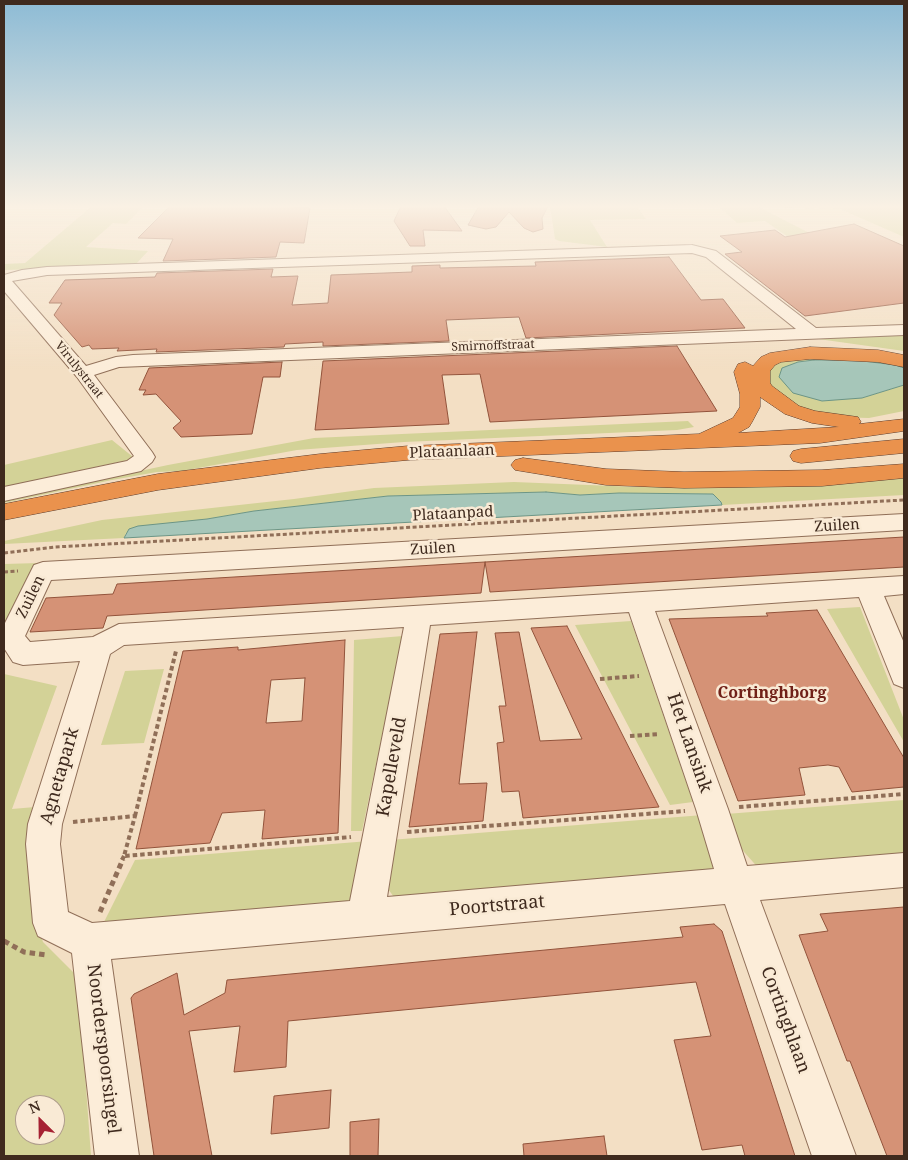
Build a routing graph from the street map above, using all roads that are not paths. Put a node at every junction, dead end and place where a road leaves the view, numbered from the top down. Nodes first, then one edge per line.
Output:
1 (366, 260) edge
2 (719, 260) edge
3 (4, 280) edge
4 (904, 330) edge
5 (811, 333) junction
6 (904, 354) edge
7 (904, 361) edge
8 (83, 373) junction
9 (904, 424) edge
10 (692, 442) junction
11 (904, 446) edge
12 (523, 465) junction
13 (904, 471) edge
14 (4, 494) edge
15 (4, 512) edge
16 (904, 522) edge
17 (4, 530) edge
18 (904, 585) edge
19 (868, 588) junction
20 (639, 603) junction
21 (419, 615) junction
22 (98, 648) junction
23 (904, 676) edge
24 (904, 870) edge
25 (736, 884) junction
26 (365, 918) junction
27 (90, 942) junction
28 (117, 1156) edge
29 (834, 1156) edge

1 - 3 street
2 - 5 street
3 - 8 street, Virulystraat
4 - 5 street, Smirnoffstraat
5 - 8 street, Smirnoffstraat
6 - 10 highway
7 - 9 highway
8 - 14 street, Virulystraat
9 - 10 highway, Plataanlaan
10 - 15 highway, Plataanlaan
11 - 12 highway, Plataanlaan
12 - 13 highway
12 - 17 highway, Plataanlaan
16 - 22 street, Zuilen
18 - 19 street, Zuilen
19 - 20 street, Zuilen
19 - 23 street
20 - 21 street, Zuilen
20 - 25 street, Het Lansink
21 - 22 street, Zuilen
21 - 26 street, Kapelleveld
22 - 27 street, Agnetapark
24 - 25 street, Poortstraat
25 - 26 street, Poortstraat
25 - 29 street, Cortinghlaan
26 - 27 street, Poortstraat
27 - 28 street, Noorderspoorsingel

